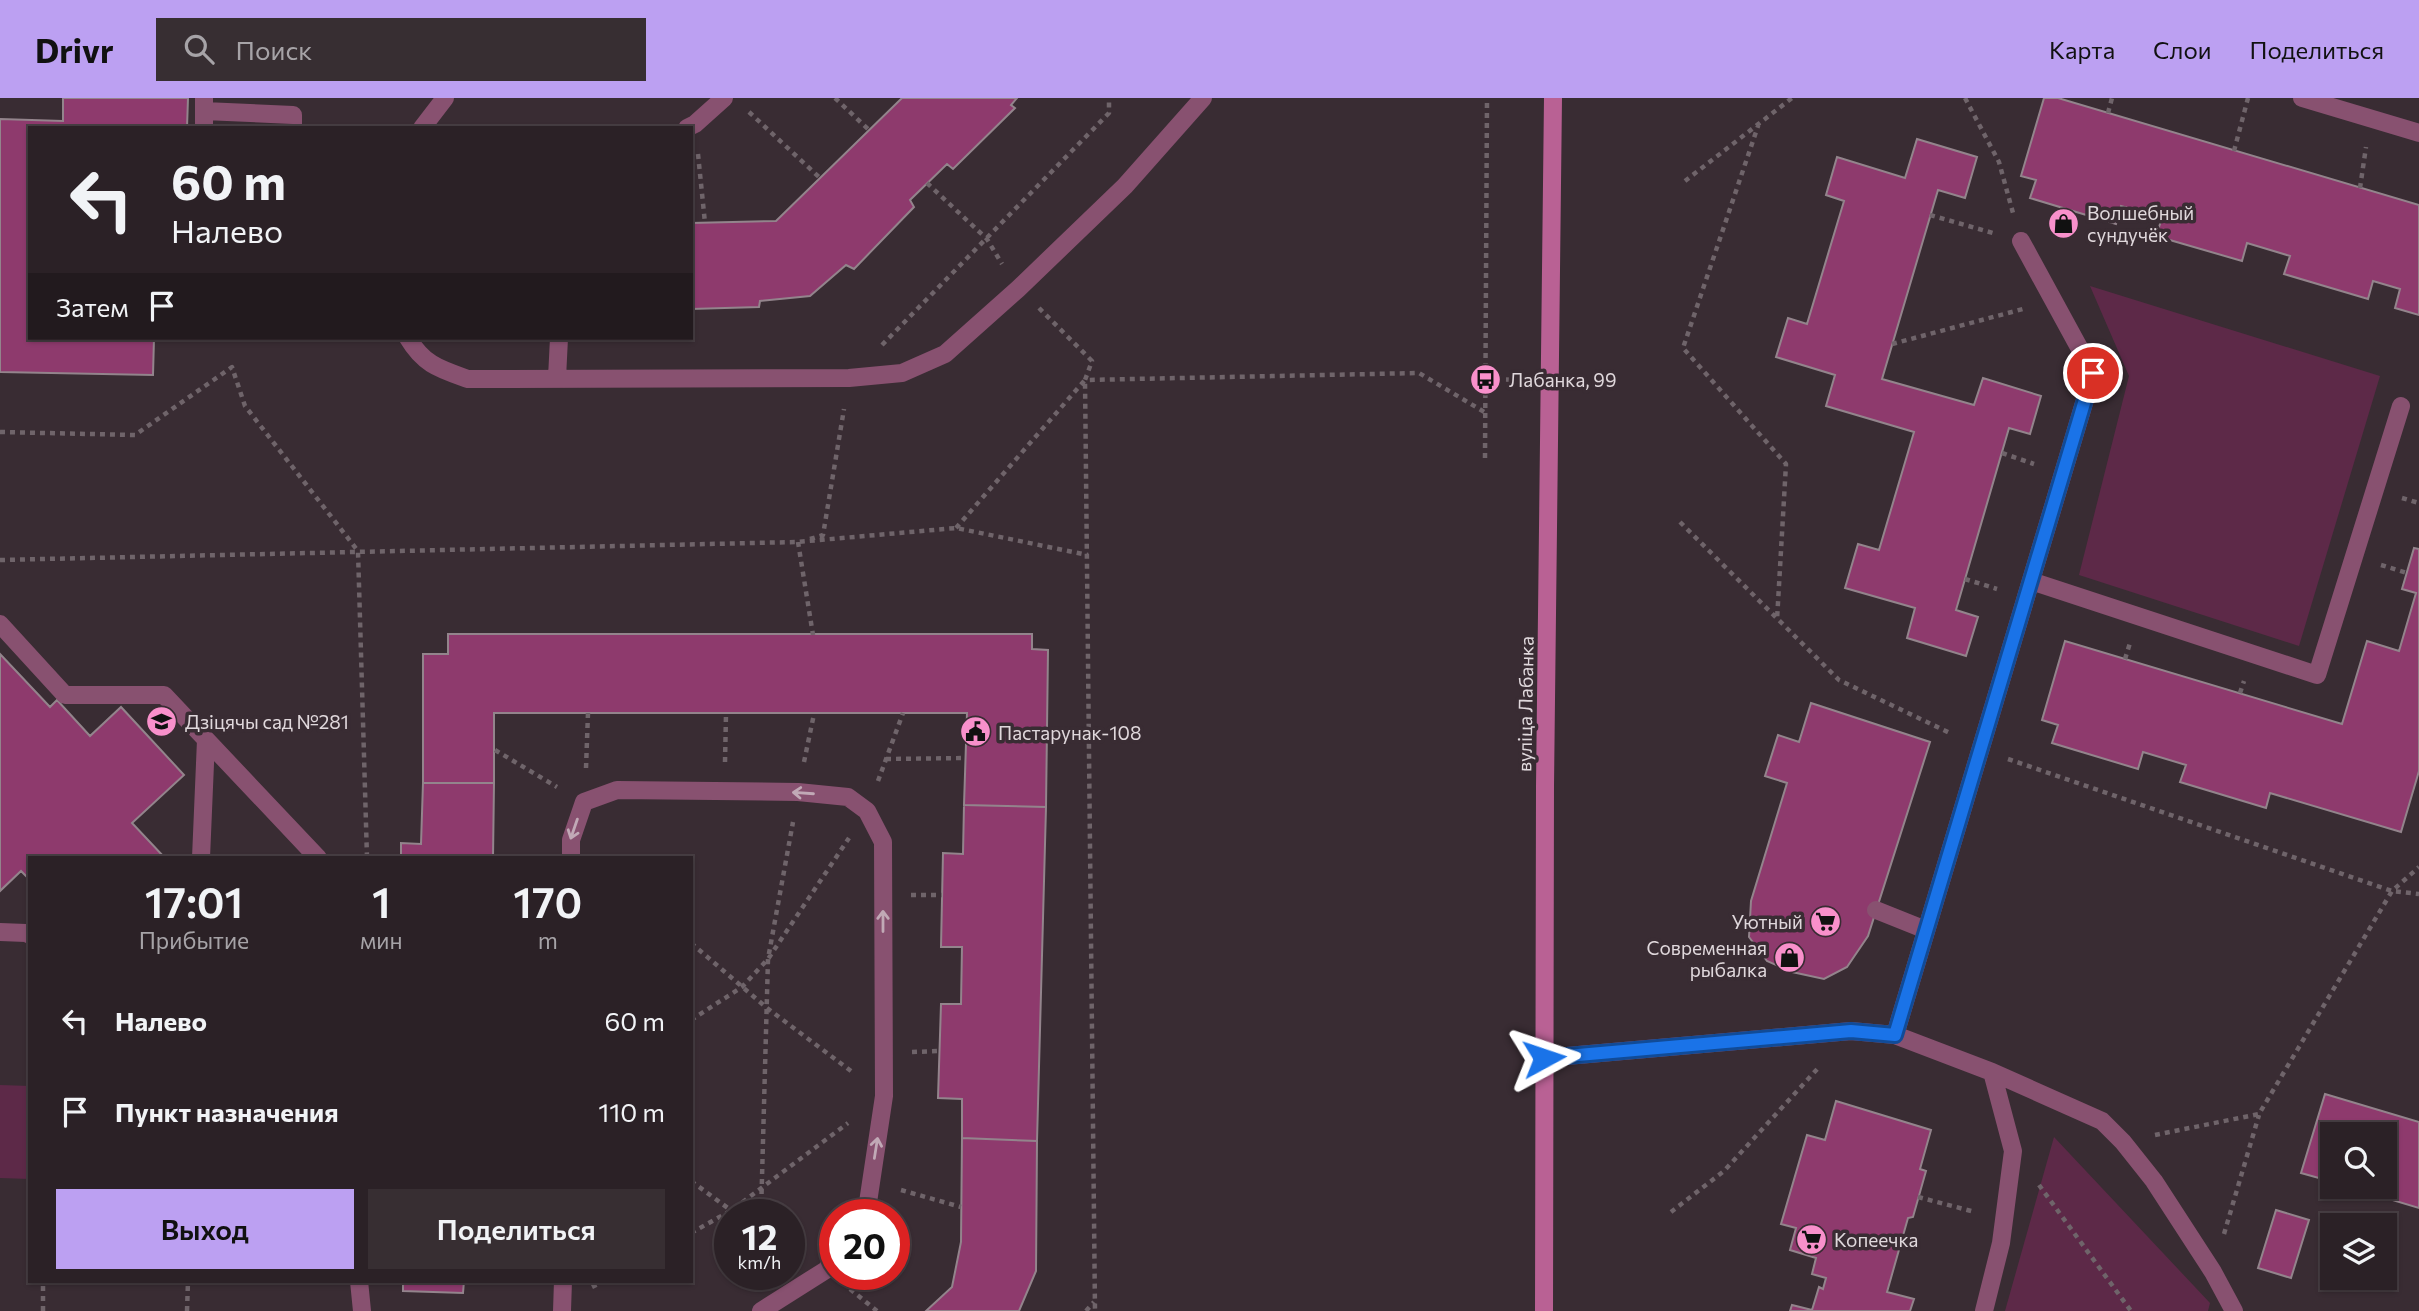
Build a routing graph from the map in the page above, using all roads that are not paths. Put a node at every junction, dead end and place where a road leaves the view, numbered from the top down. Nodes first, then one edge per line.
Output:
1 (445, 98) edge
2 (724, 98) edge
3 (1203, 98) edge
4 (1553, 98) edge
5 (2302, 98) edge
6 (204, 112) edge
7 (293, 126) edge
8 (424, 126) edge
9 (691, 126) edge
10 (2419, 133) edge
11 (2021, 241) road end
12 (409, 340) edge
13 (559, 340) edge
14 (557, 378) junction
15 (2401, 406) dead end
16 (2031, 581) junction
17 (0, 624) edge
18 (206, 740) junction
19 (201, 856) edge
20 (316, 856) edge
21 (571, 856) edge
22 (1876, 910) dead end
23 (1926, 930) junction
24 (0, 932) edge
25 (28, 934) edge
26 (1895, 1035) junction
27 (1544, 1058) junction
28 (1992, 1072) junction
29 (868, 1199) edge
30 (819, 1274) edge
31 (359, 1283) edge
32 (563, 1283) edge
33 (362, 1311) edge
34 (562, 1311) edge
35 (761, 1311) edge
36 (1544, 1311) edge
37 (1984, 1311) edge
38 (2234, 1311) edge

1 - 8 lane
2 - 9 lane
3 - 14 lane
4 - 27 main road, вуліца Лабанка
5 - 10 lane
6 - 7 lane
11 - 16 lane
12 - 14 lane
13 - 14 lane
15 - 16 lane
16 - 23 lane
17 - 18 lane
18 - 19 lane
18 - 20 lane
29 -> 21 lane
22 - 23 lane
23 - 26 lane
24 - 25 lane
26 - 27 lane
26 - 28 lane
27 - 36 main road, вуліца Лабанка
28 - 37 lane
28 - 38 lane
30 - 35 lane
31 - 33 lane
32 - 34 lane

